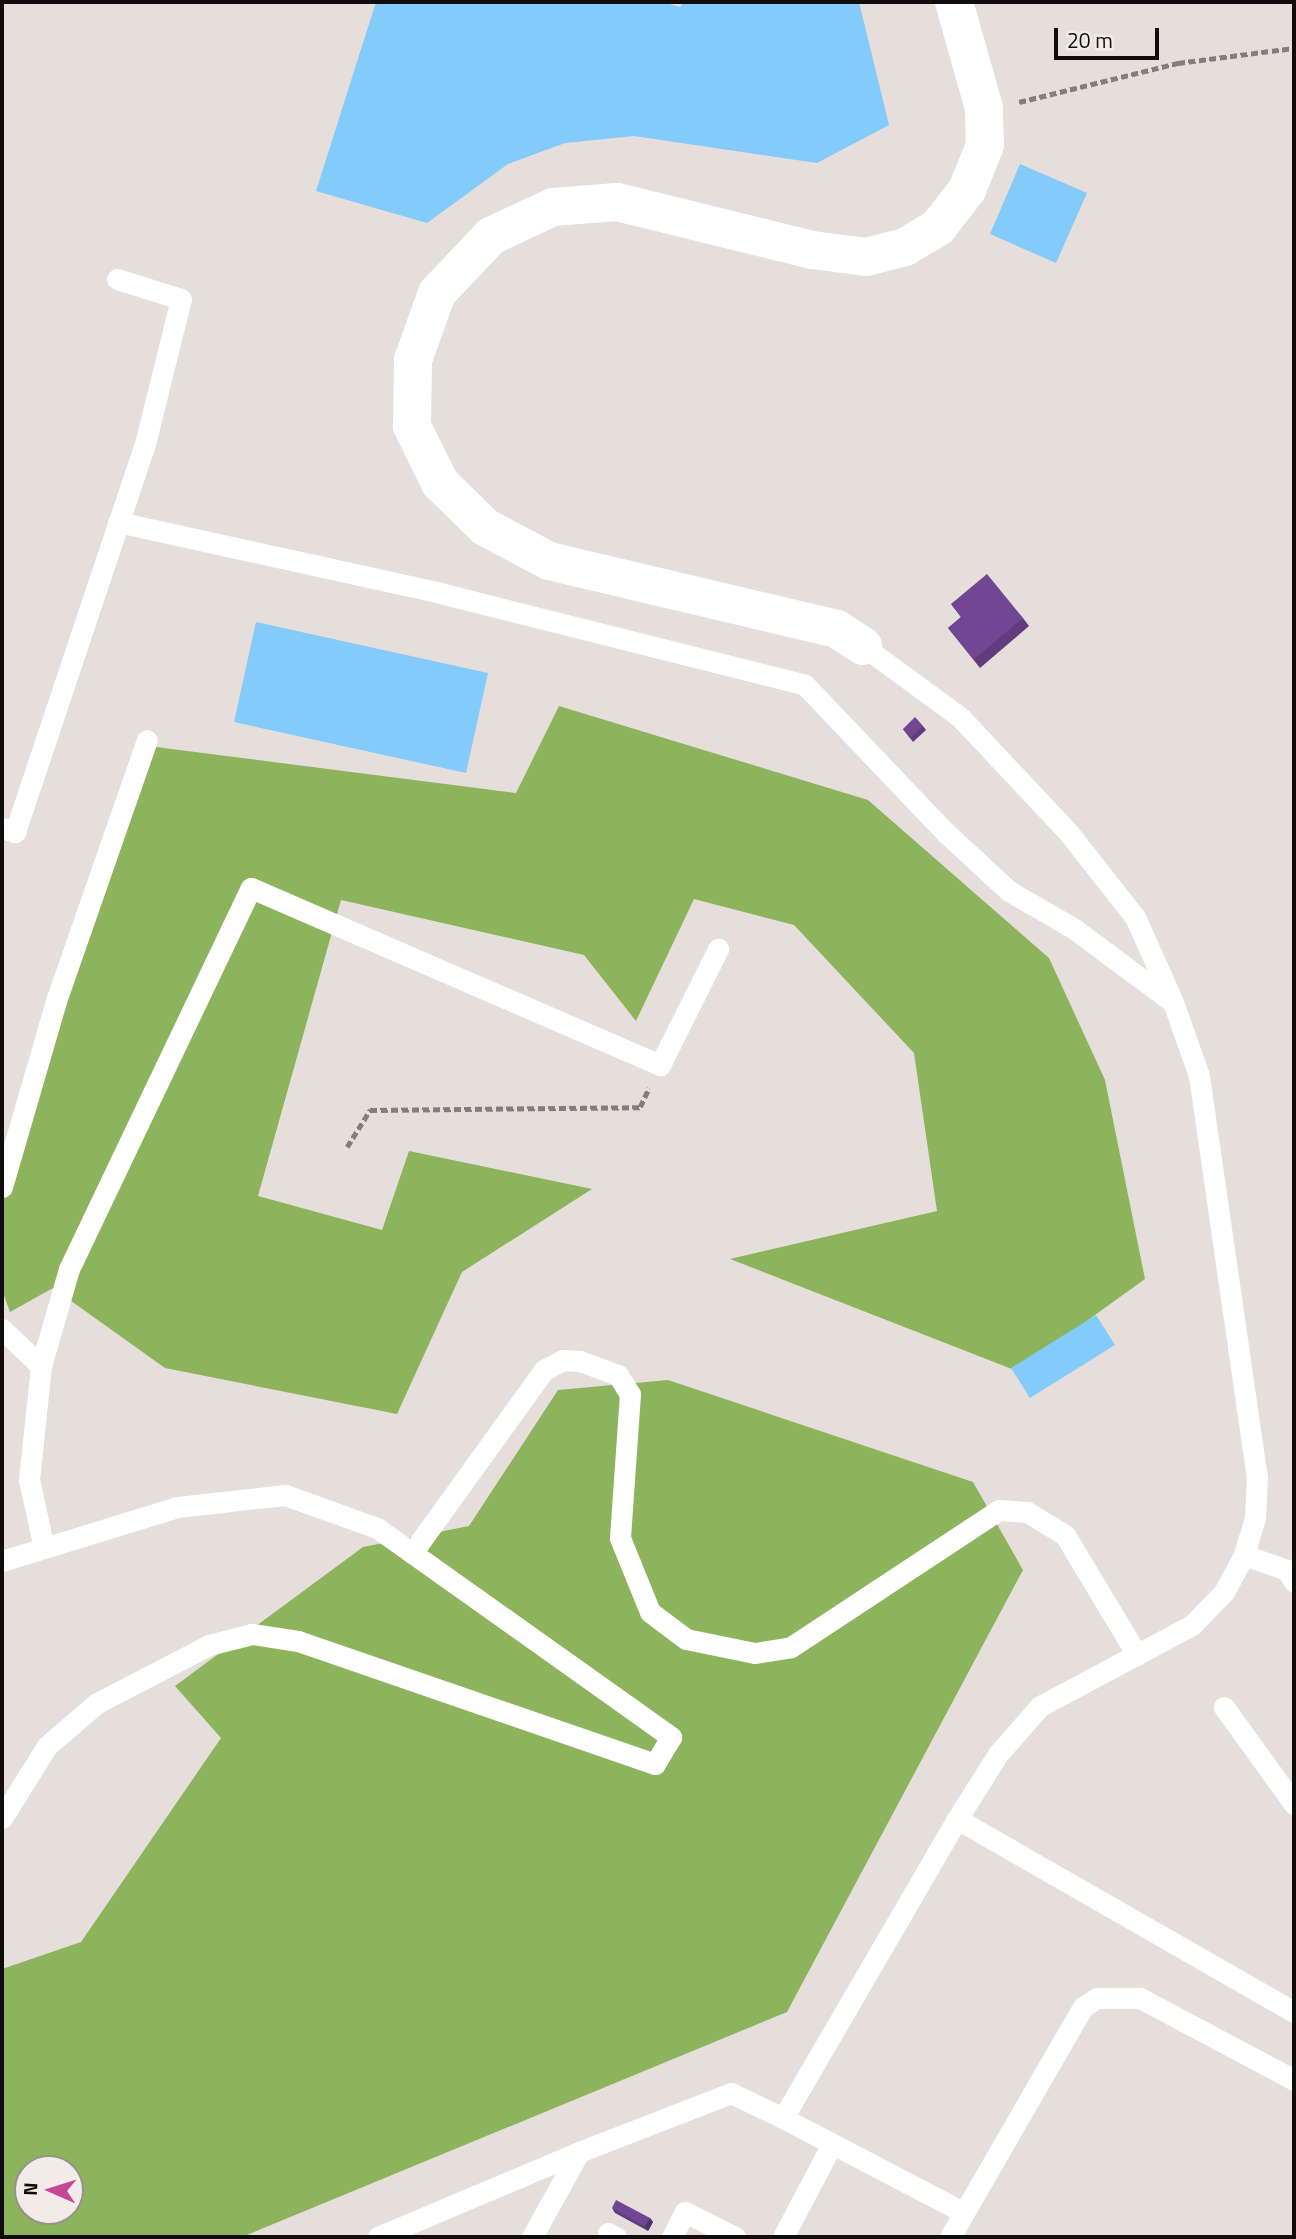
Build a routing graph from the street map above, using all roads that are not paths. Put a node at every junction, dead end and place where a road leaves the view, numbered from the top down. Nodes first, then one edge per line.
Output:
1 (954, 2) edge
2 (117, 279) dead end
3 (118, 522) junction
4 (863, 646) joint
5 (147, 740) dead end
6 (2, 828) edge
7 (719, 949) dead end
8 (1173, 1002) junction
9 (2, 1187) edge
10 (2, 1329) edge
11 (41, 1366) junction
12 (44, 1548) junction
13 (412, 1553) junction
14 (1244, 1555) junction
15 (2, 1562) edge
16 (1294, 1582) edge
17 (1137, 1655) junction
18 (1224, 1707) dead end
19 (1294, 1804) edge
20 (2, 1818) edge
21 (957, 1819) junction
22 (1294, 2012) edge
23 (1294, 2080) edge
24 (783, 2118) junction
25 (832, 2144) junction
26 (579, 2152) junction
27 (963, 2212) junction
28 (378, 2237) edge
29 (532, 2237) edge
30 (672, 2237) edge
31 (735, 2237) edge
32 (783, 2237) edge
33 (950, 2237) edge

1 - 4 street
2 - 3 lane
3 - 6 lane
3 - 8 lane
4 - 8 lane
5 - 9 lane
7 - 11 lane
8 - 14 lane
10 - 11 lane
11 - 12 lane
12 - 13 lane
12 - 15 lane
13 - 17 lane
13 - 20 lane
14 - 16 lane
14 - 17 lane
17 - 21 lane
18 - 19 lane
21 - 22 lane
21 - 24 lane
23 - 27 lane
24 - 25 lane
24 - 26 lane
25 - 27 lane
25 - 32 lane
26 - 28 lane
26 - 29 lane
27 - 33 lane
30 - 31 lane

